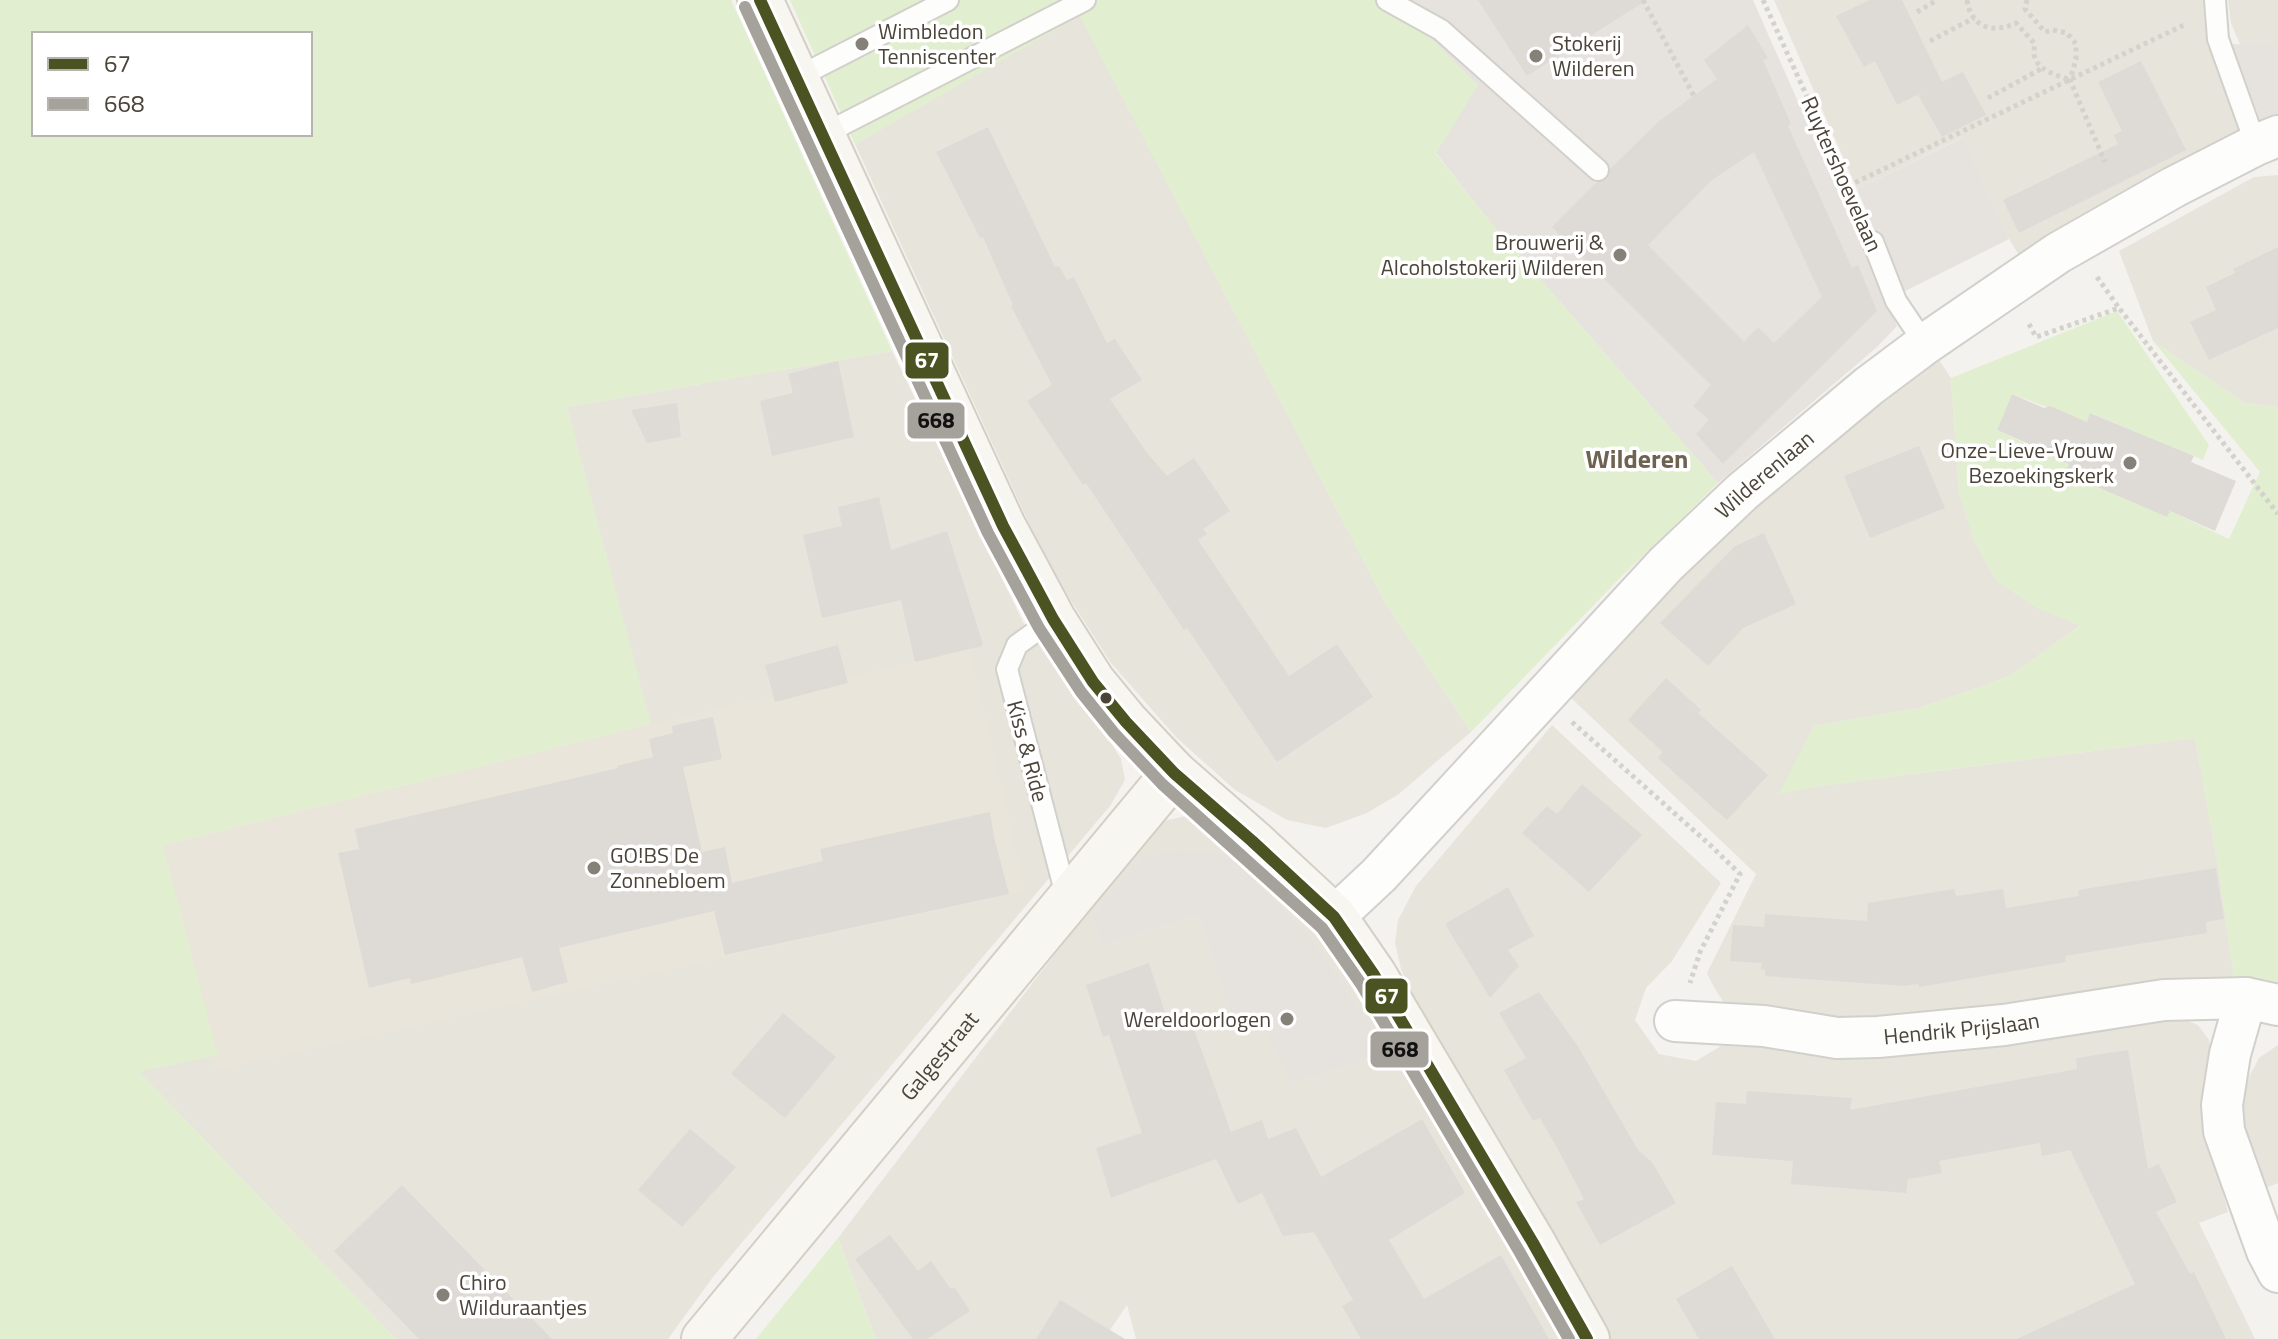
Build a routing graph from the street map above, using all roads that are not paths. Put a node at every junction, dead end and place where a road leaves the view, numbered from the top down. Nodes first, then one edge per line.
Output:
1 (760, 0) edge
2 (948, 0) edge
3 (1085, 0) edge
4 (1387, 0) edge
5 (2215, 5) edge
6 (796, 78) junction
7 (822, 135) junction
8 (2267, 141) edge
9 (1598, 170) dead end
10 (1873, 242) road end
11 (1925, 344) junction
12 (1053, 619) junction
13 (1174, 773) junction
14 (1067, 901) junction
15 (1334, 917) junction
16 (2262, 1002) edge
17 (1675, 1021) road end
18 (2278, 1272) edge
19 (704, 1339) edge
20 (1587, 1339) edge

1 - 6 street
2 - 6 lane
3 - 7 lane
4 - 9 lane
5 - 8 lane
6 - 7 street
7 - 12 street
8 - 11 street, Wilderenlaan
10 - 11 lane, Ruytershoevelaan
11 - 15 street, Wilderenlaan
12 - 13 street
12 - 14 lane, Kiss & Ride
13 - 14 street, Galgestraat
13 - 15 street
14 - 19 street, Galgestraat
15 - 20 street
16 - 17 street, Hendrik Prijslaan
16 - 18 street, Hendrik Prijslaan

